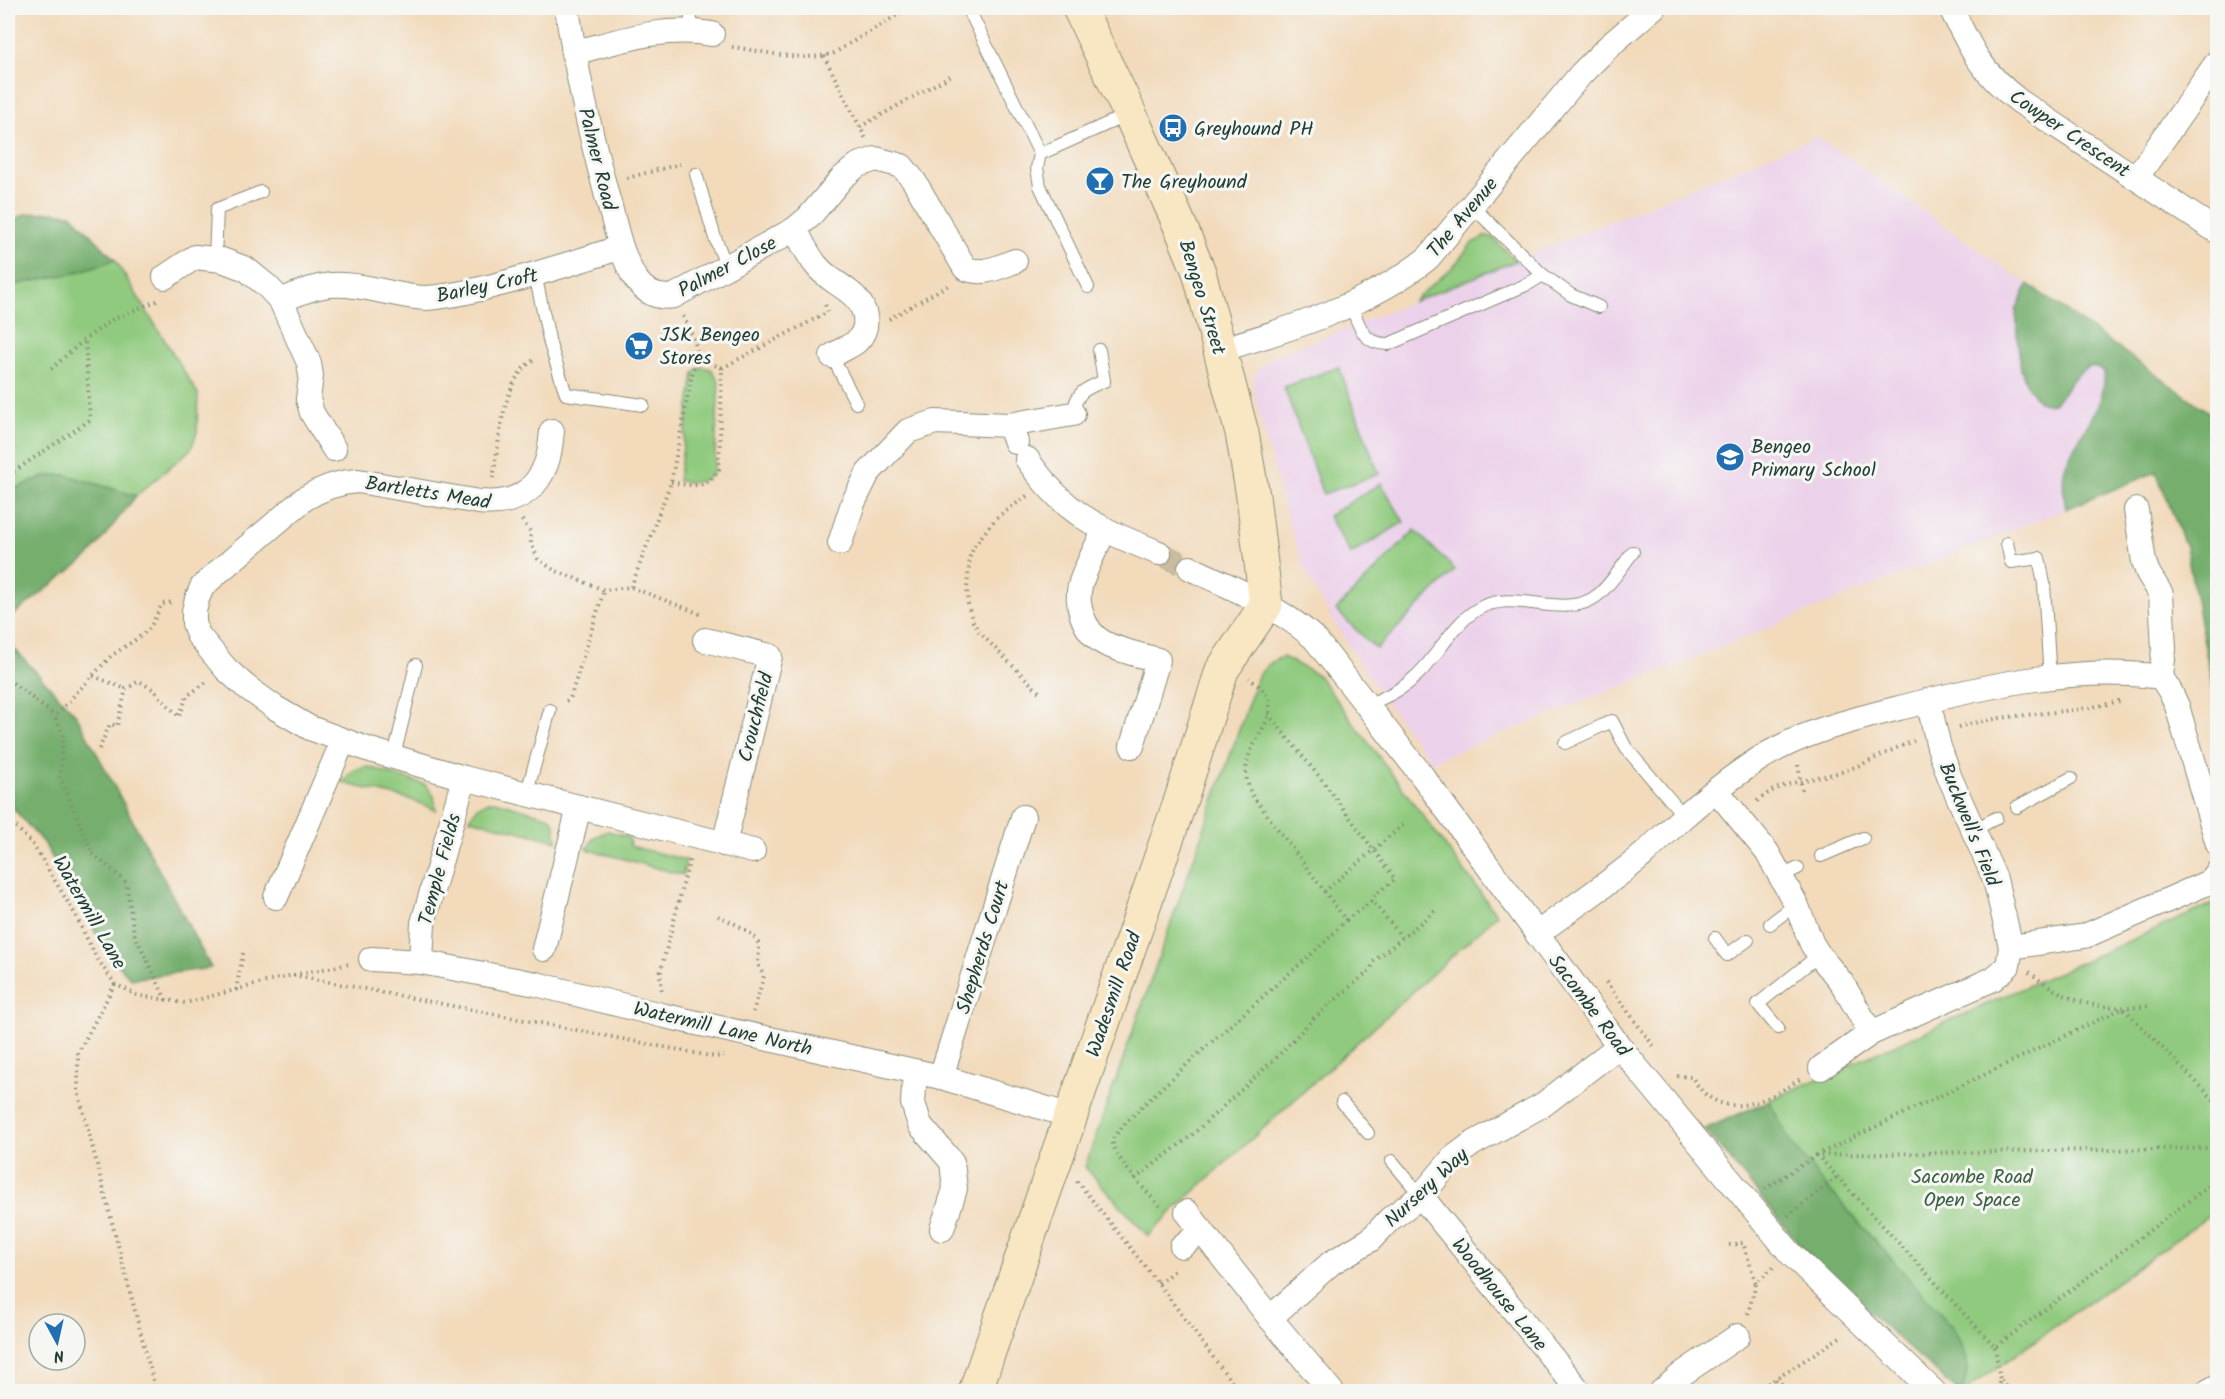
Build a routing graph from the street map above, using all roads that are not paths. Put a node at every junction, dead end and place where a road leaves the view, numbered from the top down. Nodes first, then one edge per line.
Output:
1 (567, 8) edge
2 (968, 8) edge
3 (1079, 8) edge
4 (1653, 8) edge
5 (1951, 8) edge
6 (698, 24) edge
7 (573, 53) junction
8 (2217, 61) edge
9 (1130, 114) junction
10 (1041, 153) junction
11 (696, 174) road end
12 (2136, 178) junction
13 (261, 192) dead end
14 (1473, 207) junction
15 (795, 229) junction
16 (2217, 232) edge
17 (621, 247) junction
18 (215, 259) junction
19 (1015, 261) dead end
20 (727, 267) junction
21 (535, 274) junction
22 (1543, 275) junction
23 (165, 277) road end
24 (1088, 288) dead end
25 (666, 296) joint
26 (280, 301) junction
27 (1350, 303) junction
28 (1599, 307) dead end
29 (1099, 350) dead end
30 (1220, 350) junction
31 (832, 356) joint
32 (856, 403) dead end
33 (643, 405) dead end
34 (1073, 414) joint
35 (552, 431) dead end
36 (1017, 442) junction
37 (334, 449) dead end
38 (2136, 510) dead end
39 (1104, 531) junction
40 (840, 543) dead end
41 (2007, 543) dead end
42 (1633, 552) dead end
43 (1159, 553) tunnel mouth
44 (1190, 567) tunnel mouth
45 (1266, 605) junction
46 (708, 629) road end
47 (416, 664) dead end
48 (2161, 677) junction
49 (2050, 679) junction
50 (1928, 701) junction
51 (1368, 705) junction
52 (550, 710) road end
53 (343, 741) junction
54 (1564, 743) dead end
55 (1132, 746) dead end
56 (394, 756) junction
57 (464, 778) junction
58 (2072, 778) dead end
59 (1717, 791) junction
60 (526, 792) junction
61 (579, 807) junction
62 (2017, 807) dead end
63 (1684, 816) junction
64 (1023, 817) dead end
65 (1996, 818) dead end
66 (1974, 830) junction
67 (1863, 838) dead end
68 (724, 844) junction
69 (2217, 844) edge
70 (753, 851) dead end
71 (1821, 856) dead end
72 (2217, 872) edge
73 (276, 897) dead end
74 (1796, 904) junction
75 (1770, 924) dead end
76 (1537, 934) junction
77 (1715, 938) dead end
78 (1748, 940) dead end
79 (2011, 947) junction
80 (544, 949) dead end
81 (1819, 955) junction
82 (371, 959) road end
83 (421, 962) junction
84 (1778, 1028) dead end
85 (1871, 1033) junction
86 (1619, 1046) junction
87 (1821, 1068) road end
88 (915, 1072) junction
89 (941, 1077) junction
90 (1342, 1102) dead end
91 (1071, 1116) junction
92 (1368, 1133) dead end
93 (1392, 1161) dead end
94 (1421, 1196) junction
95 (1187, 1212) dead end
96 (942, 1229) dead end
97 (1202, 1231) junction
98 (1182, 1246) dead end
99 (1270, 1318) junction
100 (1738, 1336) road end
101 (2217, 1386) edge
102 (975, 1392) edge
103 (1332, 1392) edge
104 (1580, 1392) edge
105 (1661, 1392) edge
106 (1934, 1392) edge
107 (2207, 1392) edge

1 - 7 street, Palmer Road
2 - 10 lane
3 - 9 main road, Bengeo Street
4 - 14 street, The Avenue
5 - 12 street, Cowper Crescent
6 - 7 street
7 - 17 street, Palmer Road
8 - 12 street
9 - 10 lane
9 - 30 main road, Bengeo Street
10 - 24 lane
11 - 20 lane
12 - 16 street, Cowper Crescent
13 - 18 lane
14 - 22 lane
14 - 27 street, The Avenue
15 - 19 street, Palmer Close
15 - 20 street, Palmer Close
15 - 31 street, Palmer Close
17 - 21 street, Barley Croft
17 - 25 street, Palmer Road
18 - 23 street
18 - 26 street
20 - 25 street, Palmer Close
21 - 26 street, Barley Croft
21 - 33 lane
22 - 27 lane
22 - 28 lane
26 - 37 street
27 - 30 street, The Avenue
29 - 34 lane
30 - 45 main road, Bengeo Street
31 - 32 lane
34 - 36 street
35 - 53 street, Bartletts Mead
36 - 39 street
36 - 40 street
38 - 48 street
39 - 43 street
39 - 55 street
41 - 49 lane
42 - 51 lane
44 - 45 street, Sacombe Road
45 - 51 street, Sacombe Road
45 - 91 main road, Wadesmill Road
46 - 68 street, Crouchfield
47 - 56 lane
48 - 49 street
48 - 69 street
49 - 50 street
50 - 59 street
50 - 66 street, Buckwell's Field
51 - 76 street, Sacombe Road
52 - 60 lane
53 - 56 street
53 - 73 street
54 - 63 lane
56 - 57 street
57 - 60 street
57 - 83 street, Temple Fields
58 - 62 lane
59 - 63 street
59 - 74 street
60 - 61 street
61 - 68 street
61 - 80 street
63 - 76 street
64 - 89 street, Shepherds Court
65 - 66 lane
66 - 79 street, Buckwell's Field
67 - 71 lane
68 - 70 street
72 - 79 street
74 - 75 lane
74 - 81 street
76 - 86 street, Sacombe Road
77 - 78 lane
79 - 85 street
81 - 84 lane
81 - 85 street
82 - 83 street, Watermill Lane North
83 - 88 street, Watermill Lane North
85 - 87 street
86 - 94 street, Nursery Way
86 - 106 street, Sacombe Road
88 - 89 street, Watermill Lane North
88 - 96 street
89 - 91 street, Watermill Lane North
90 - 92 lane
91 - 102 main road, Wadesmill Road
93 - 94 lane
94 - 99 street, Nursery Way
94 - 104 street, Woodhouse Lane
95 - 97 street
97 - 98 street
97 - 99 street
99 - 103 street
100 - 105 street
101 - 107 street

